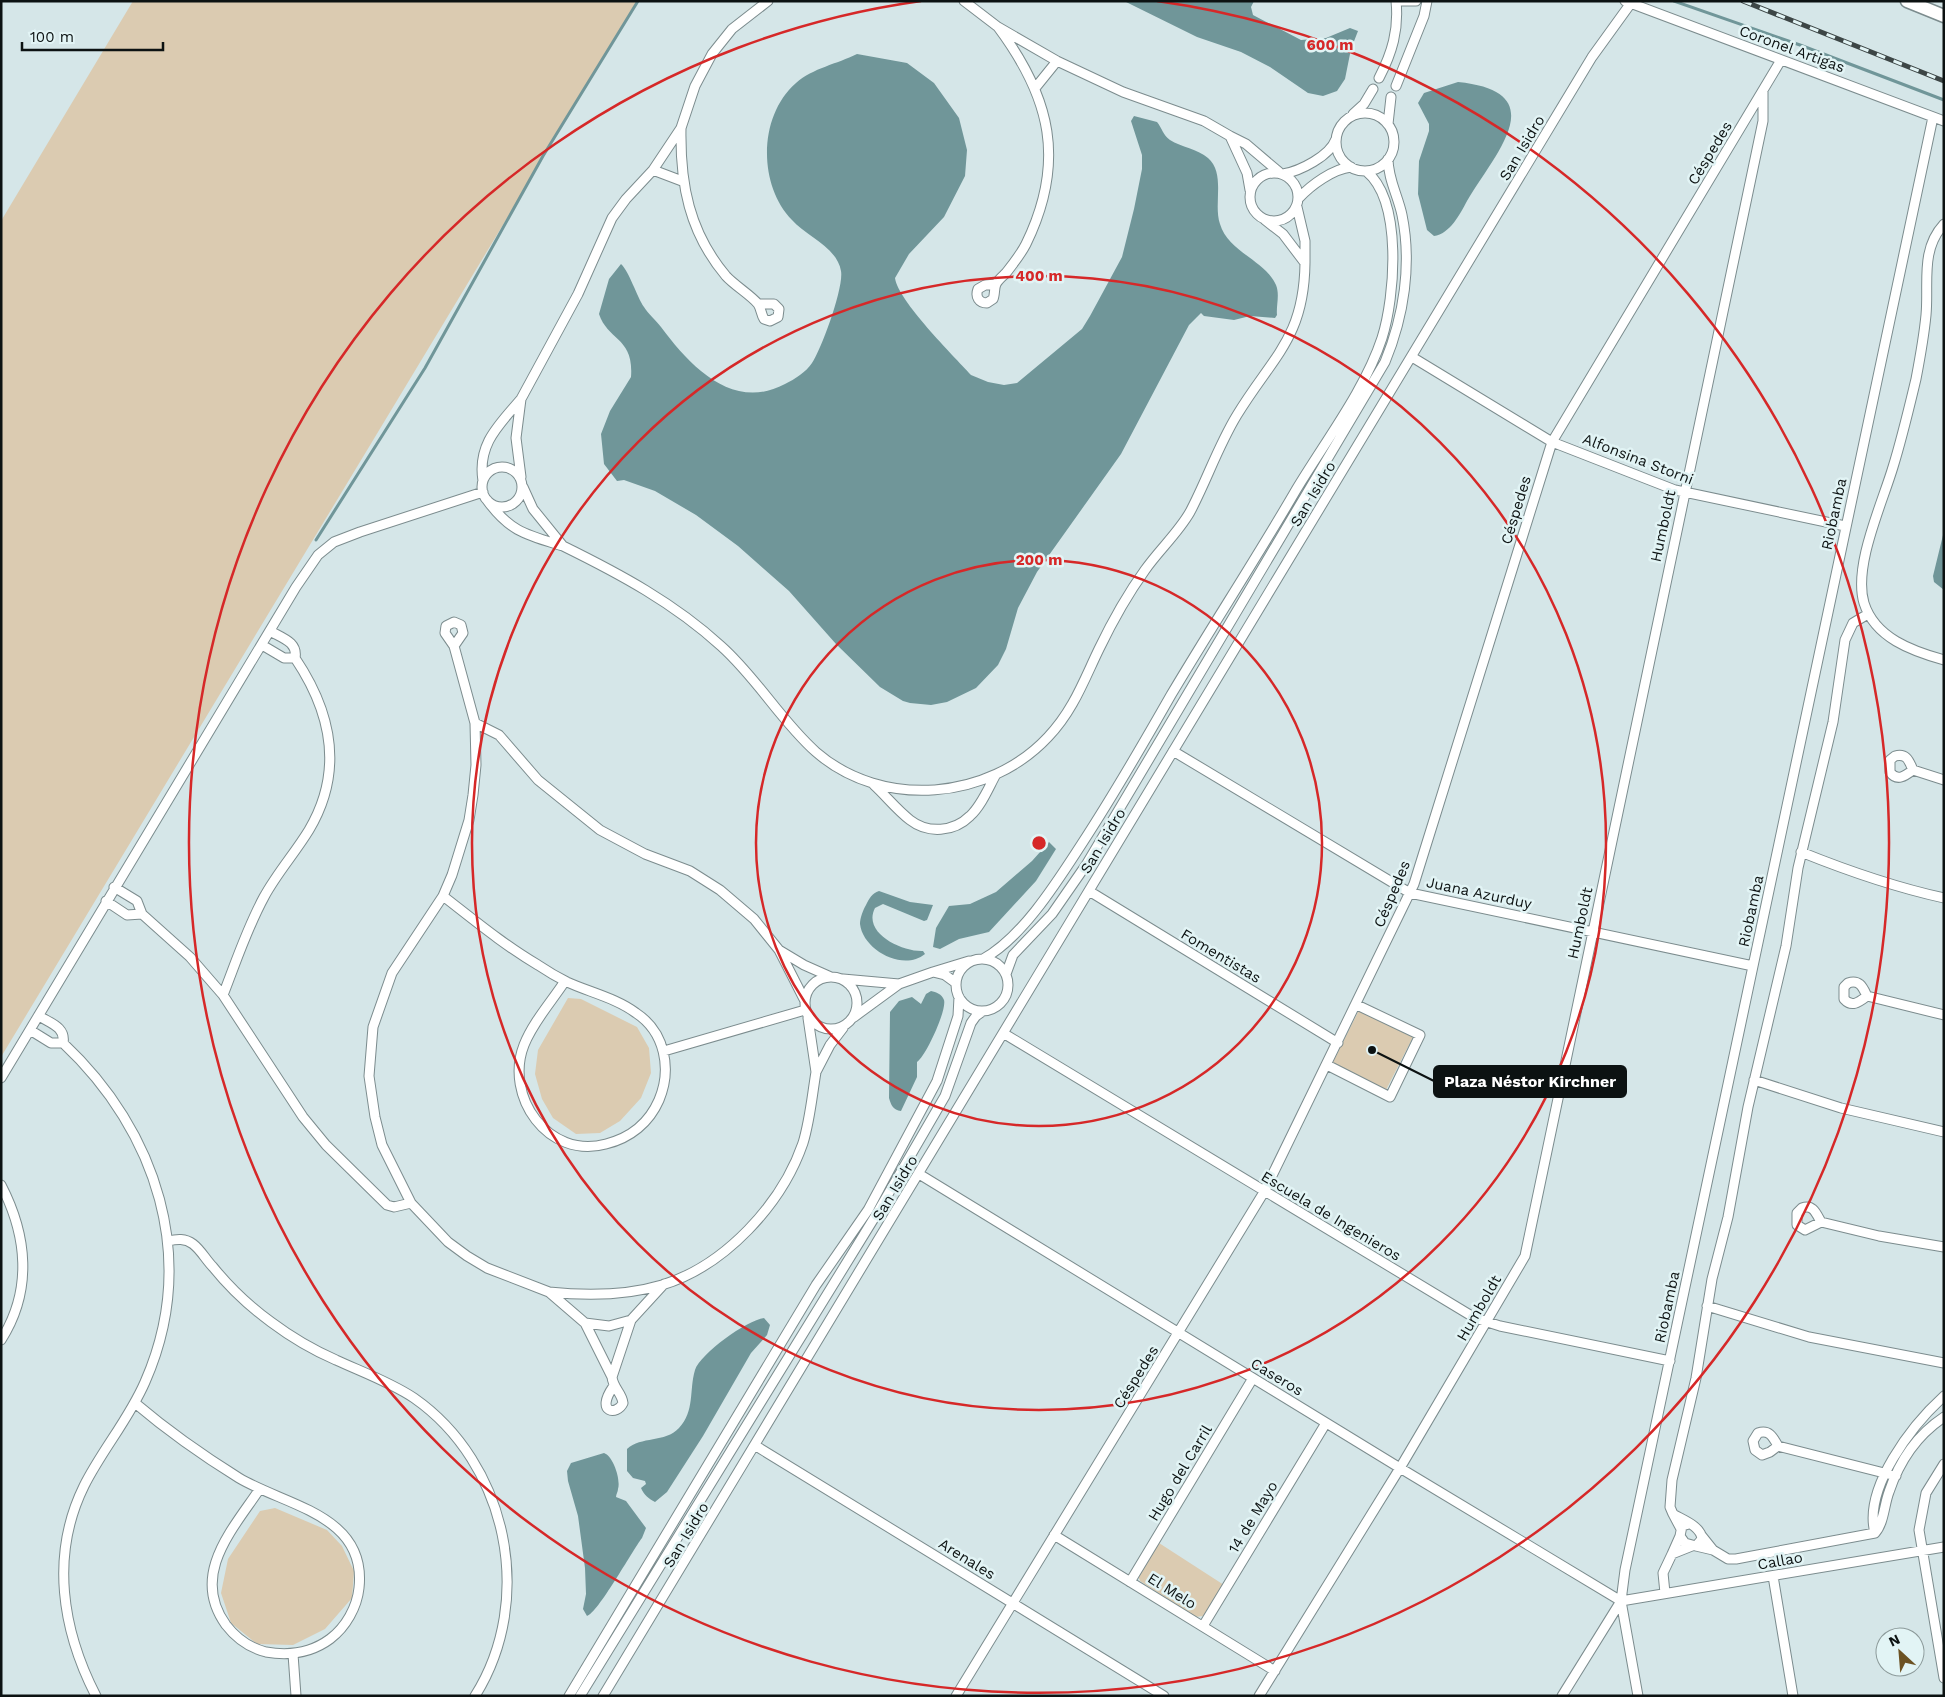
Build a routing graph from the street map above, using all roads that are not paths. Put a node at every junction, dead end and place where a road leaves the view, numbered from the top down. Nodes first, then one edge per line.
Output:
1 (768, 1) edge
2 (964, 1) edge
3 (1396, 1) edge
4 (1402, 1) edge
5 (1416, 1) edge
6 (1427, 1) edge
7 (1907, 1) edge
8 (1628, 2) edge
9 (1944, 16) edge
10 (998, 27) junction
11 (1781, 60) junction
12 (1057, 61) junction
13 (1388, 61) junction
14 (1404, 67) junction
15 (1378, 78) dead end
16 (1396, 86) dead end
17 (1036, 87) junction
18 (1374, 89) dead end
19 (1763, 92) junction
20 (1391, 97) dead end
21 (1350, 116) junction
22 (1933, 117) junction
23 (1944, 121) edge
24 (1388, 124) junction
25 (681, 128) junction
26 (1230, 136) junction
27 (1336, 139) junction
28 (1388, 159) junction
29 (1351, 167) junction
30 (653, 170) junction
31 (1366, 171) junction
32 (1281, 173) junction
33 (682, 181) junction
34 (1250, 194) junction
35 (1298, 203) junction
36 (1263, 218) junction
37 (1944, 224) edge
38 (1305, 263) junction
39 (996, 284) dead end
40 (758, 304) dead end
41 (1412, 357) junction
42 (1368, 373) junction
43 (1377, 377) junction
44 (521, 399) junction
45 (1552, 442) junction
46 (521, 477) junction
47 (483, 481) junction
48 (523, 487) junction
49 (1684, 493) junction
50 (485, 496) junction
51 (1845, 526) junction
52 (563, 546) junction
53 (1257, 558) junction
54 (1266, 564) junction
55 (1868, 614) junction
56 (270, 631) junction
57 (285, 640) junction
58 (262, 645) junction
59 (454, 646) dead end
60 (278, 654) junction
61 (296, 658) junction
62 (1944, 660) edge
63 (475, 723) junction
64 (1144, 745) junction
65 (1153, 751) junction
66 (1173, 751) junction
67 (1913, 770) dead end
68 (995, 776) junction
69 (1944, 780) edge
70 (874, 784) junction
71 (1801, 852) junction
72 (114, 887) junction
73 (1089, 891) junction
74 (1410, 893) junction
75 (129, 896) junction
76 (443, 896) junction
77 (1944, 898) edge
78 (106, 901) junction
79 (122, 910) junction
80 (142, 914) junction
81 (1592, 931) junction
82 (779, 950) junction
83 (978, 960) junction
84 (1753, 966) junction
85 (933, 972) junction
86 (1006, 974) junction
87 (836, 978) junction
88 (565, 981) junction
89 (956, 983) junction
90 (899, 984) junction
91 (223, 996) junction
92 (1867, 996) dead end
93 (959, 998) junction
94 (1357, 1005) junction
95 (806, 1009) junction
96 (983, 1012) junction
97 (1944, 1015) edge
98 (39, 1016) junction
99 (852, 1019) junction
100 (52, 1024) junction
101 (845, 1026) junction
102 (30, 1030) junction
103 (1003, 1033) junction
104 (45, 1039) junction
105 (63, 1043) junction
106 (1338, 1044) junction
107 (664, 1051) junction
108 (1327, 1065) junction
109 (816, 1072) junction
110 (1, 1078) edge
111 (1754, 1080) junction
112 (1944, 1132) edge
113 (920, 1174) junction
114 (1, 1185) edge
115 (1264, 1192) junction
116 (411, 1203) junction
117 (1821, 1222) dead end
118 (861, 1230) junction
119 (168, 1241) junction
120 (1944, 1247) edge
121 (664, 1284) junction
122 (549, 1292) junction
123 (1707, 1306) junction
124 (631, 1320) junction
125 (1486, 1322) junction
126 (585, 1324) junction
127 (1179, 1333) junction
128 (1, 1340) edge
129 (1670, 1361) junction
130 (1944, 1363) edge
131 (1253, 1378) junction
132 (1944, 1396) edge
133 (135, 1403) junction
134 (1944, 1418) edge
135 (1326, 1423) junction
136 (756, 1446) junction
137 (1778, 1446) dead end
138 (1944, 1464) edge
139 (1400, 1468) junction
140 (1886, 1473) junction
141 (1896, 1476) junction
142 (260, 1490) junction
143 (1674, 1514) junction
144 (1689, 1524) junction
145 (1680, 1532) junction
146 (1875, 1533) junction
147 (1054, 1535) junction
148 (1701, 1535) junction
149 (1694, 1546) junction
150 (1944, 1547) edge
151 (1713, 1550) junction
152 (1921, 1551) junction
153 (1672, 1554) junction
154 (1773, 1576) junction
155 (1130, 1582) junction
156 (1665, 1593) junction
157 (1621, 1601) junction
158 (1012, 1603) junction
159 (1203, 1626) junction
160 (293, 1654) junction
161 (1275, 1671) junction
162 (1944, 1678) edge
163 (96, 1696) edge
164 (296, 1696) edge
165 (475, 1696) edge
166 (569, 1696) edge
167 (580, 1696) edge
168 (603, 1696) edge
169 (956, 1696) edge
170 (1164, 1696) edge
171 (1259, 1696) edge
172 (1562, 1696) edge
173 (1638, 1696) edge
174 (1793, 1696) edge

1 - 25 street
2 - 10 street
3 - 13 street
4 - 5 street
6 - 14 street
7 - 9 main road
8 - 11 street, Coronel Artigas
8 - 41 street, San Isidro
10 - 12 street
10 - 17 street
11 - 19 street, Céspedes
11 - 22 street, Coronel Artigas
12 - 17 street
12 - 26 street
13 - 14 street
13 - 15 street
14 - 16 street
17 - 39 street
18 - 21 street
19 - 45 street, Céspedes
19 - 49 street, Humboldt
20 - 24 street
21 - 24 street
21 - 27 street
22 - 23 street, Coronel Artigas
22 - 51 street, Riobamba
24 - 28 street
25 - 30 street
25 - 33 street
26 - 32 street
26 - 34 street
27 - 29 street
27 - 32 street
28 - 31 street
28 - 43 street
29 - 31 street
29 - 35 street
30 - 33 street
30 - 44 street
31 - 42 street
32 - 34 street
32 - 35 street
33 - 40 street
34 - 36 street
35 - 36 street
35 - 38 street
36 - 38 street
37 - 55 street
38 - 68 street
41 - 45 street, Alfonsina Storni
41 - 66 street, San Isidro
42 - 43 street
42 - 53 street
43 - 54 street
44 - 46 street
44 - 47 street
45 - 49 street, Alfonsina Storni
45 - 74 street, Céspedes
46 - 47 street
46 - 48 street
47 - 50 street
48 - 50 street
48 - 52 street
49 - 51 street, Alfonsina Storni
49 - 81 street, Humboldt
50 - 52 street
50 - 56 street
51 - 84 street, Riobamba
52 - 70 street
53 - 54 street
53 - 64 street
54 - 65 street
55 - 62 street
55 - 71 street
56 - 57 street
56 - 58 street
57 - 60 street
57 - 61 street
58 - 60 street
58 - 72 street
59 - 63 street
60 - 61 street
61 - 91 street
63 - 76 street
63 - 82 street
64 - 65 street
64 - 83 street
65 - 86 street
66 - 73 street, San Isidro
66 - 74 street, Juana Azurduy
67 - 69 street
68 - 70 street
68 - 70 street
71 - 77 street
71 - 111 street
72 - 75 street
72 - 78 street
73 - 103 street, San Isidro
73 - 106 street, Fomentistas
74 - 81 street, Juana Azurduy
74 - 94 street, Céspedes
75 - 79 street
75 - 80 street
76 - 88 street
76 - 116 street
78 - 79 street
78 - 98 street
79 - 80 street
80 - 91 street
81 - 84 street, Juana Azurduy
81 - 125 street, Humboldt
82 - 87 street
82 - 95 street
83 - 85 street
83 - 86 street
83 - 89 street
84 - 129 street, Riobamba
85 - 89 street
85 - 90 street
86 - 96 street
87 - 90 street
87 - 95 street
87 - 99 street
88 - 107 street
88 - 107 street
89 - 93 street
90 - 99 street
91 - 116 street
92 - 97 street
93 - 96 street
93 - 118 street
94 - 106 street, Céspedes
94 - 108 street
95 - 101 street
95 - 107 street
95 - 109 street
96 - 118 street
98 - 100 street
98 - 102 street
99 - 101 street
100 - 104 street
100 - 105 street
101 - 109 street
102 - 104 street
102 - 110 street
103 - 113 street, San Isidro
103 - 115 street, Escuela de Ingenieros
104 - 105 street
105 - 119 street
106 - 108 street, Céspedes
108 - 115 street, Céspedes
109 - 121 street
111 - 112 street
111 - 123 street
113 - 127 street, Caseros
113 - 136 street, San Isidro
114 - 128 street
115 - 125 street, Escuela de Ingenieros
115 - 127 street, Céspedes
116 - 122 street
117 - 120 street
118 - 166 street
118 - 167 street
119 - 133 street
119 - 165 street
121 - 122 street
121 - 124 street
122 - 126 street
123 - 130 street
123 - 143 street
124 - 126 street
124 - 126 street
125 - 129 street, Escuela de Ingenieros
125 - 139 street, Humboldt
127 - 131 street, Caseros
127 - 147 street, Céspedes
129 - 157 street, Riobamba
131 - 135 street, Caseros
131 - 155 street, Hugo del Carril
132 - 140 street
133 - 142 street
133 - 163 street
134 - 141 street
135 - 139 street, Caseros
135 - 159 street, 14 de Mayo
136 - 158 street, Arenales
136 - 168 street, San Isidro
137 - 140 street
138 - 152 street
139 - 157 street, Caseros
139 - 161 street, Humboldt
140 - 141 street
140 - 146 street
141 - 146 street
142 - 160 street
142 - 160 street
143 - 144 street
143 - 145 street
144 - 145 street
144 - 148 street
145 - 149 street
145 - 153 street
146 - 151 street
147 - 155 street, El Melo
147 - 158 street, Céspedes
148 - 149 street
148 - 151 street
149 - 151 street
149 - 153 street
150 - 152 street, Callao
152 - 154 street, Callao
152 - 162 street
153 - 156 street
154 - 156 street, Callao
154 - 174 street
155 - 159 street, El Melo
156 - 157 street, Callao
157 - 172 street, Riobamba
157 - 173 street
158 - 169 street, Céspedes
158 - 170 street, Arenales
159 - 161 street, El Melo
160 - 164 street
161 - 171 street, Humboldt

